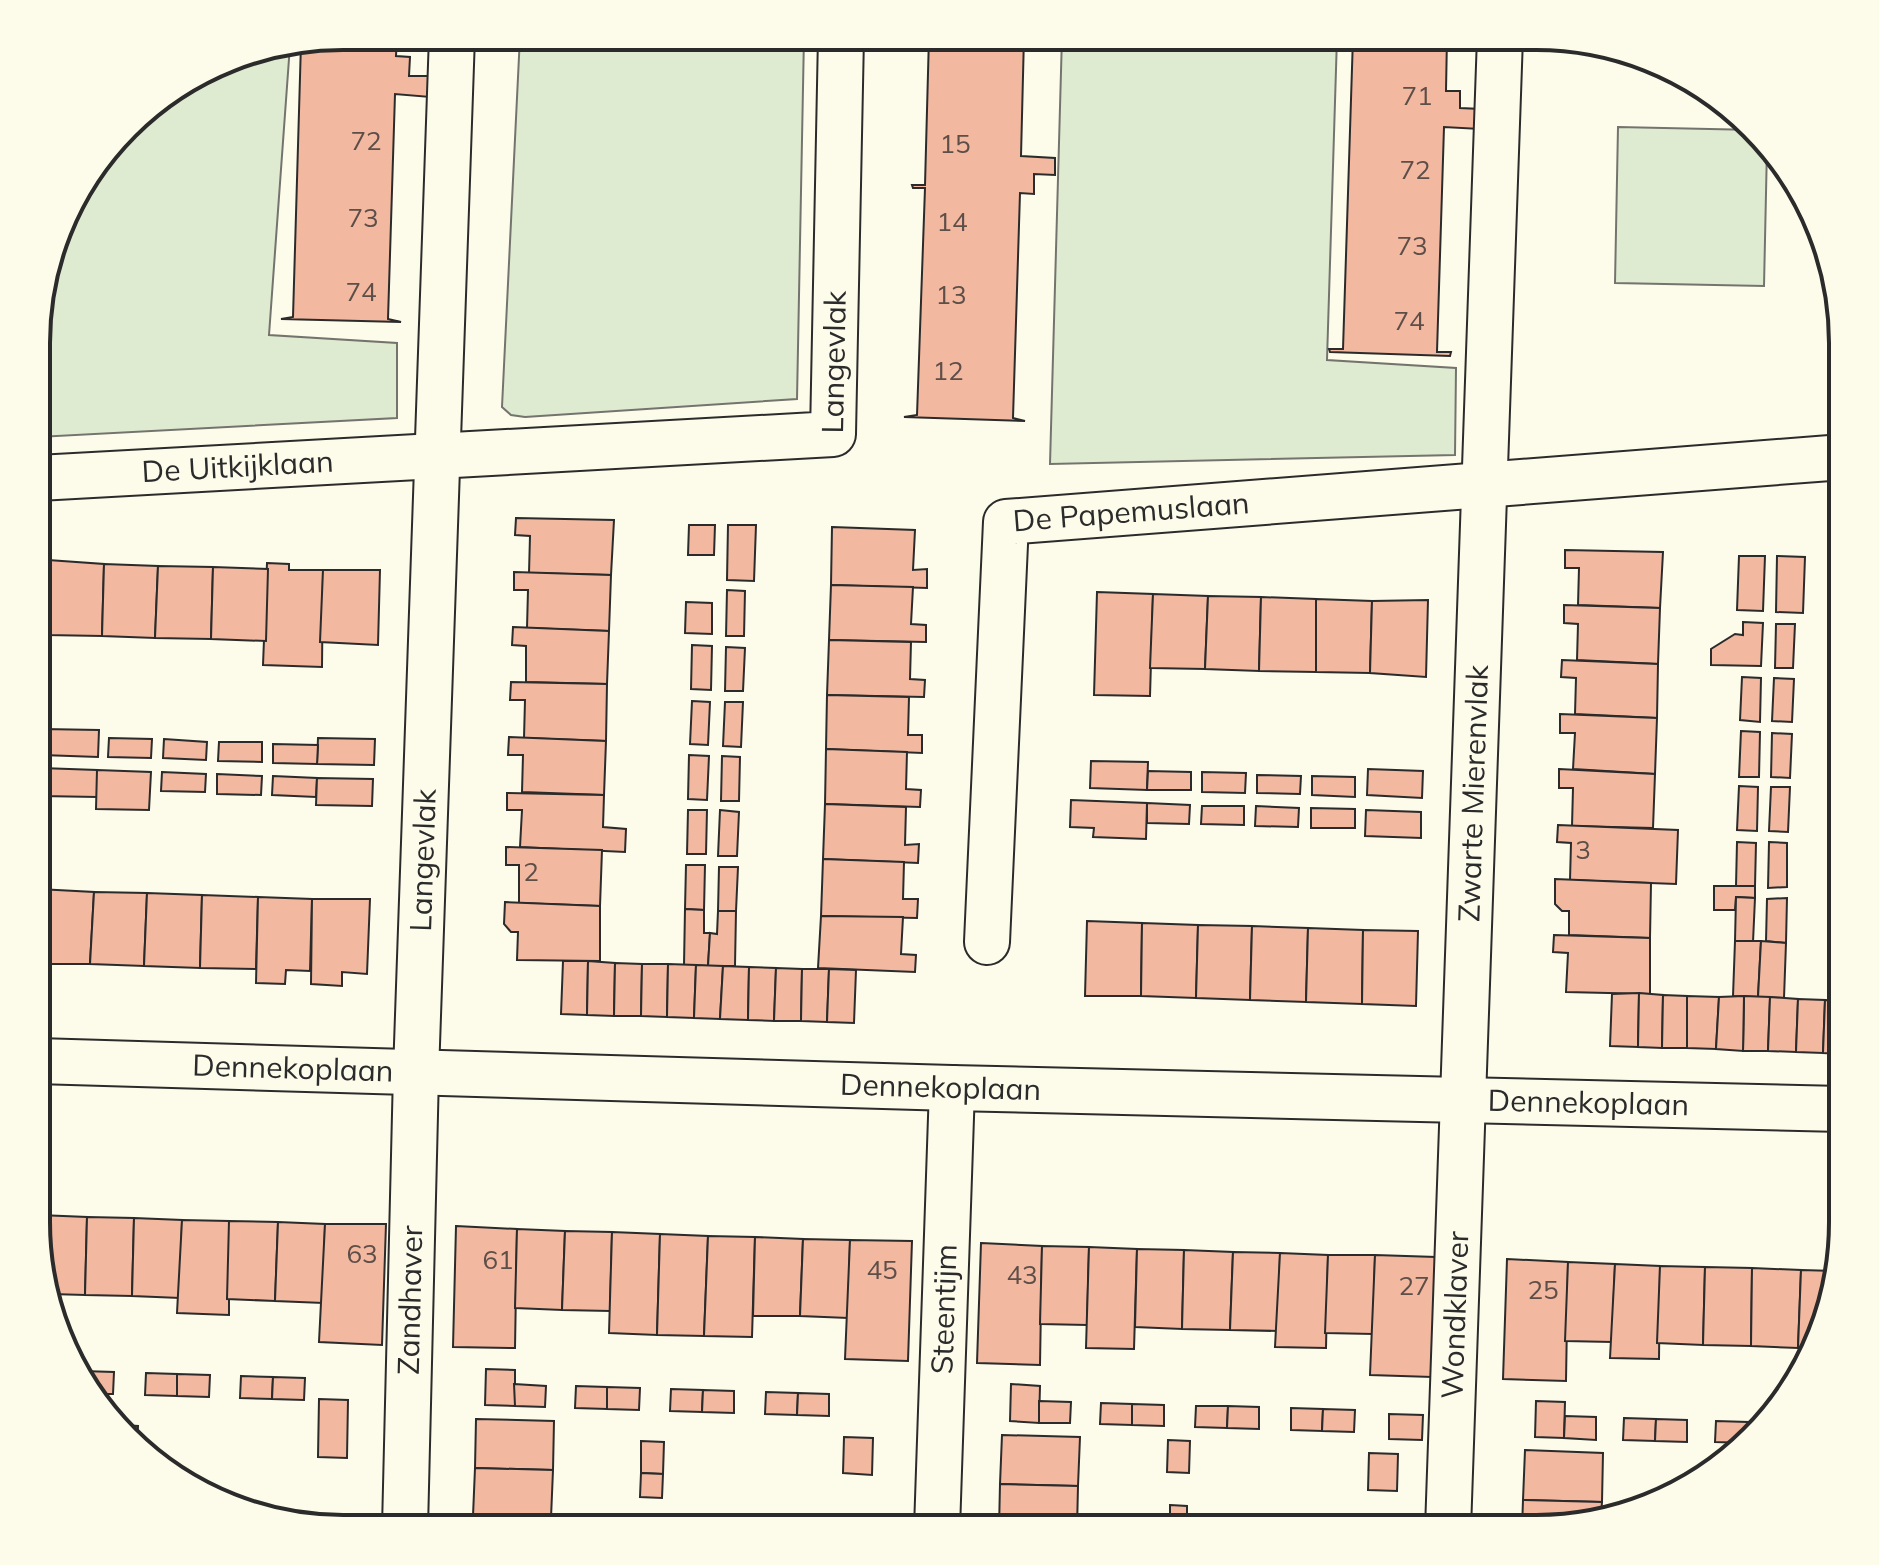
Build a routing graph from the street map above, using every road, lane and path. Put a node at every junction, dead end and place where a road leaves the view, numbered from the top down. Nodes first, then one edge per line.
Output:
1 (451, 50) edge
2 (841, 50) edge
3 (1500, 50) edge
4 (436, 456) junction
5 (1829, 458) edge
6 (50, 477) edge
7 (1484, 486) junction
8 (987, 942) dead end
9 (50, 1061) edge
10 (416, 1073) junction
11 (952, 1088) junction
12 (1465, 1100) junction
13 (1829, 1109) edge
14 (405, 1515) edge
15 (937, 1515) edge
16 (1449, 1515) edge

1 - 4 street, Langevlak
2 - 4 street, Langevlak
3 - 7 street, Zwarte Mierenvlak
4 - 6 street, De Uitkijklaan
4 - 10 street, Langevlak
5 - 7 street
7 - 8 street, De Papemuslaan
7 - 12 street, Zwarte Mierenvlak
9 - 10 street, Dennekoplaan
10 - 11 street, Dennekoplaan
10 - 14 street, Zandhaver
11 - 12 street, Dennekoplaan
11 - 15 street, Steentijm
12 - 13 street, Dennekoplaan
12 - 16 street, Wondklaver

